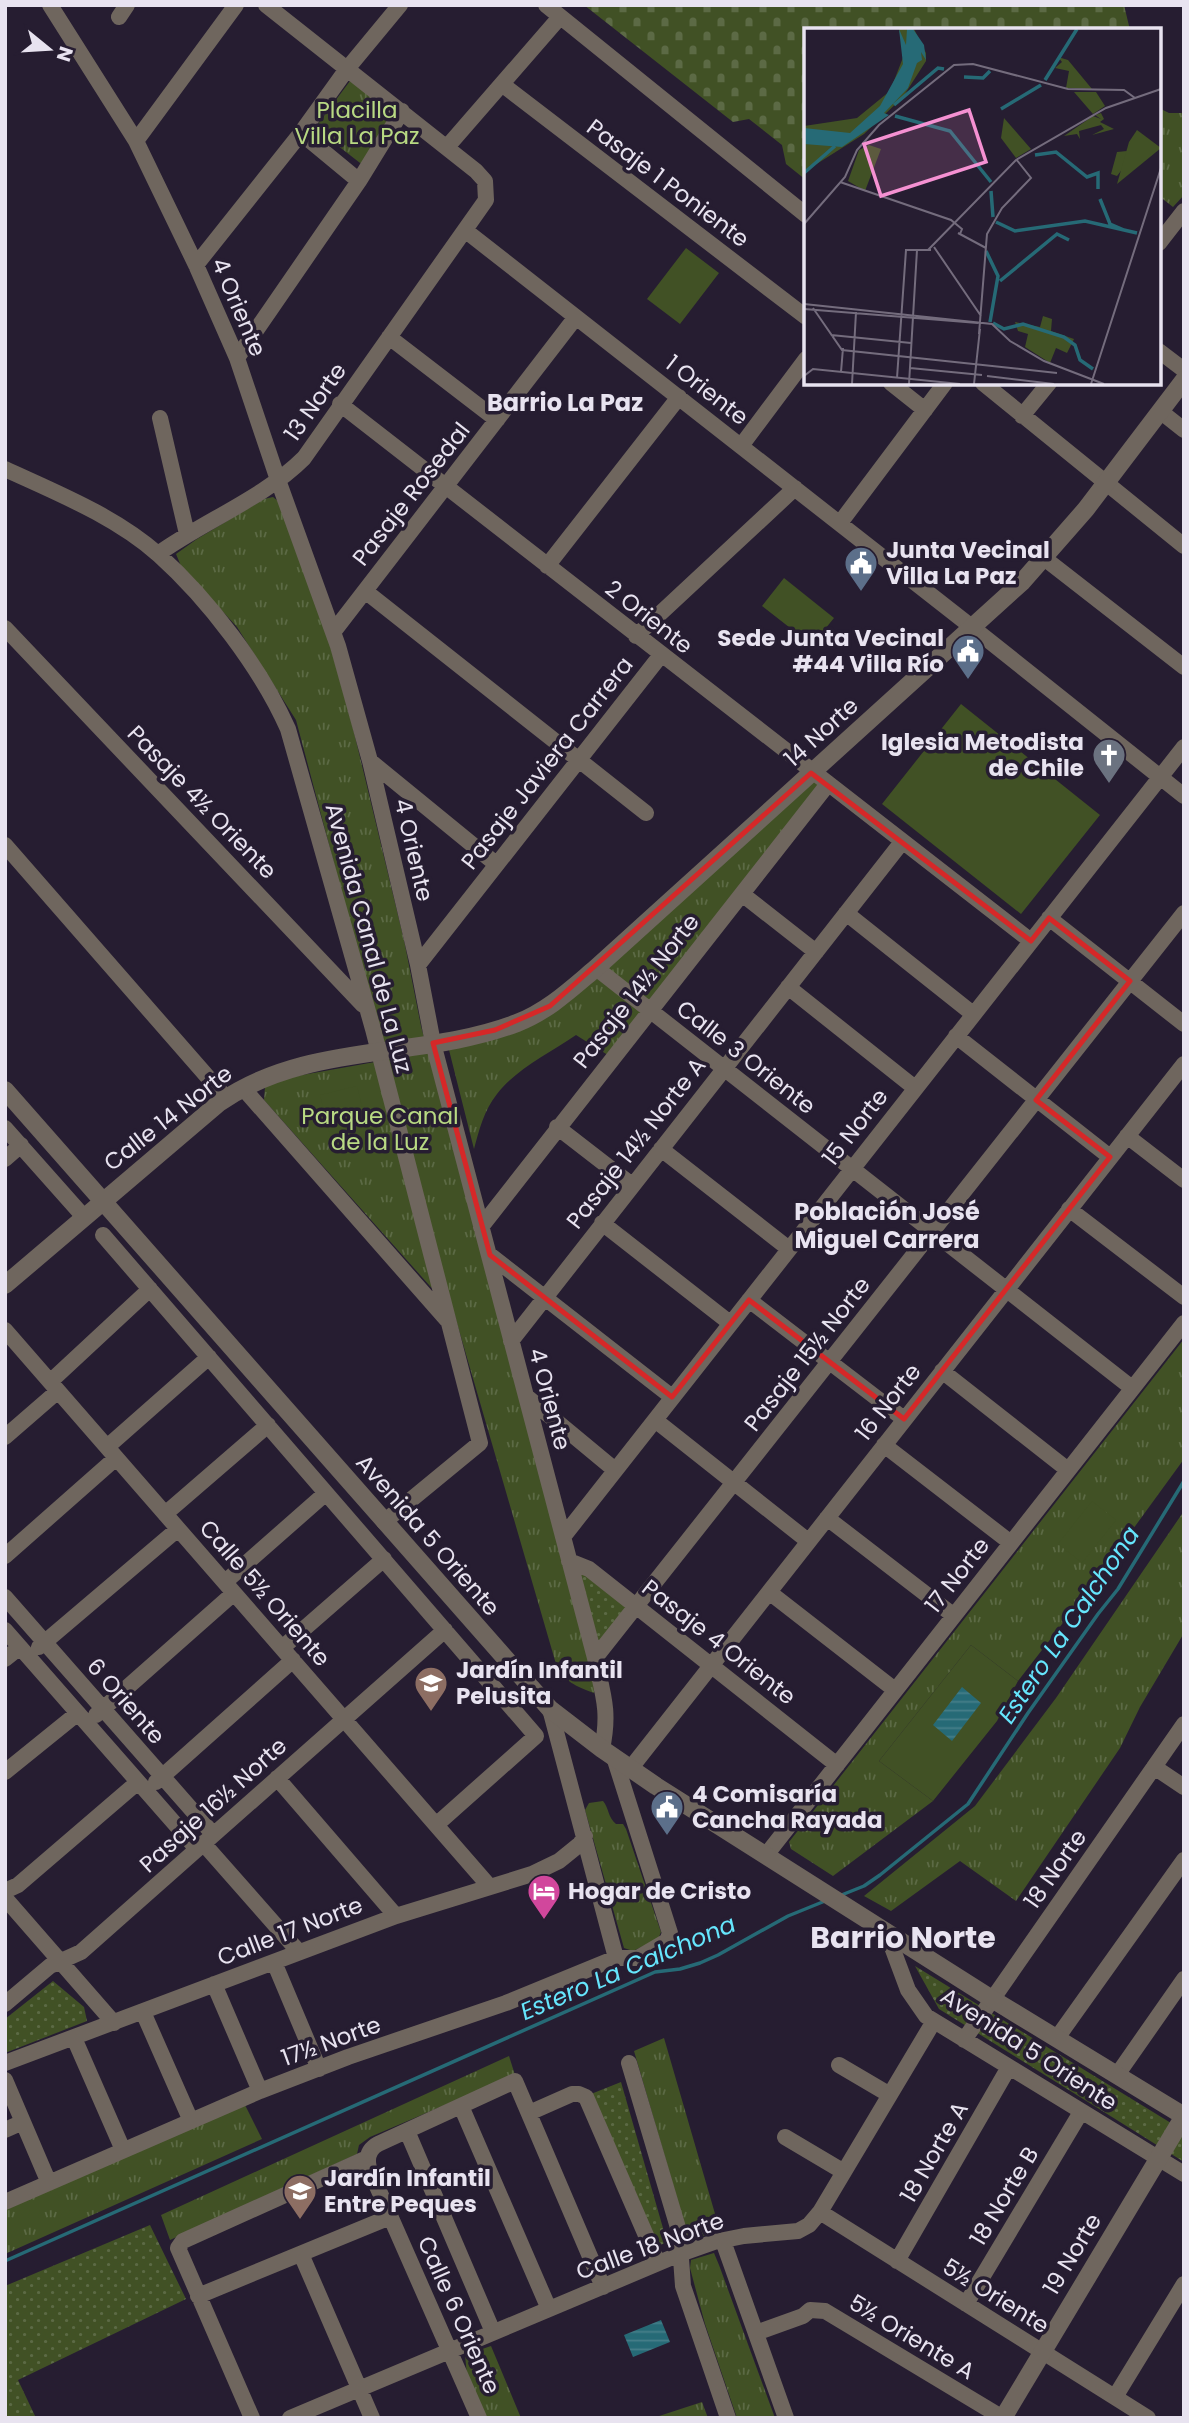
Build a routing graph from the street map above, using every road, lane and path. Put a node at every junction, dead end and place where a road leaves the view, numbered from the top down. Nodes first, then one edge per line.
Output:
1 (50, 5) edge
2 (236, 5) edge
3 (266, 5) edge
4 (400, 5) edge
5 (546, 5) edge
6 (560, 17) junction
7 (347, 69) junction
8 (503, 85) junction
9 (402, 111) junction
10 (301, 133) junction
11 (136, 141) junction
12 (447, 147) junction
13 (359, 181) junction
14 (1184, 211) edge
15 (804, 213) edge
16 (466, 231) junction
17 (1161, 240) edge
18 (196, 265) junction
19 (804, 315) edge
20 (576, 317) junction
21 (390, 337) junction
22 (1161, 353) edge
23 (237, 358) junction
24 (804, 362) edge
25 (1184, 370) edge
26 (1184, 380) edge
27 (894, 385) edge
28 (944, 385) edge
29 (985, 385) edge
30 (1047, 385) edge
31 (679, 397) junction
32 (340, 404) junction
33 (925, 410) junction
34 (1160, 411) junction
35 (1022, 416) junction
36 (160, 418) dead end
37 (497, 420) junction
38 (1184, 430) edge
39 (740, 446) junction
40 (6, 473) edge
41 (278, 480) junction
42 (1106, 484) junction
43 (445, 487) junction
44 (795, 488) junction
45 (840, 523) junction
46 (187, 534) junction
47 (1184, 546) edge
48 (158, 554) junction
49 (1045, 558) junction
50 (547, 566) junction
51 (365, 591) junction
52 (5, 628) edge
53 (974, 628) junction
54 (334, 631) junction
55 (636, 636) junction
56 (661, 655) junction
57 (1184, 667) edge
58 (1184, 747) edge
59 (579, 760) junction
60 (370, 761) junction
61 (811, 773) junction
62 (1160, 777) junction
63 (828, 784) junction
64 (1184, 796) edge
65 (646, 813) dead end
66 (902, 842) junction
67 (5, 845) edge
68 (496, 864) junction
69 (742, 894) junction
70 (846, 913) junction
71 (1184, 913) edge
72 (1049, 918) junction
73 (1031, 942) junction
74 (816, 952) junction
75 (418, 965) junction
76 (596, 968) junction
77 (1130, 981) junction
78 (788, 987) junction
79 (366, 1008) junction
80 (650, 1010) junction
81 (973, 1014) junction
82 (1184, 1024) edge
83 (956, 1037) junction
84 (433, 1043) junction
85 (377, 1051) junction
86 (1184, 1064) edge
87 (724, 1069) junction
88 (243, 1088) junction
89 (915, 1088) junction
90 (5, 1090) edge
91 (226, 1098) junction
92 (1036, 1100) junction
93 (558, 1127) junction
94 (5, 1128) edge
95 (1127, 1136) junction
96 (21, 1145) junction
97 (661, 1149) junction
98 (1110, 1157) junction
99 (5, 1159) edge
100 (852, 1168) junction
101 (1184, 1180) edge
102 (632, 1185) junction
103 (103, 1201) junction
104 (1069, 1209) junction
105 (84, 1217) junction
106 (602, 1223) junction
107 (481, 1227) junction
108 (932, 1231) junction
109 (103, 1235) dead end
110 (789, 1249) junction
111 (490, 1255) junction
112 (5, 1285) edge
113 (150, 1289) junction
114 (1006, 1289) junction
115 (544, 1297) junction
116 (1184, 1297) edge
117 (749, 1300) junction
118 (450, 1323) junction
119 (730, 1323) junction
120 (1184, 1323) edge
121 (5, 1330) edge
122 (511, 1341) junction
123 (209, 1357) junction
124 (829, 1362) junction
125 (942, 1371) junction
126 (54, 1386) junction
127 (1132, 1388) junction
128 (527, 1397) junction
129 (672, 1397) junction
130 (904, 1419) junction
131 (655, 1420) junction
132 (268, 1425) junction
133 (5, 1437) edge
134 (884, 1445) junction
135 (112, 1453) junction
136 (615, 1470) junction
137 (1068, 1470) junction
138 (734, 1482) junction
139 (326, 1493) junction
140 (165, 1514) junction
141 (827, 1518) junction
142 (384, 1522) junction
143 (178, 1529) junction
144 (563, 1537) junction
145 (808, 1541) junction
146 (1011, 1543) junction
147 (5, 1556) edge
148 (384, 1559) junction
149 (569, 1561) junction
150 (230, 1588) junction
151 (769, 1592) junction
152 (5, 1597) edge
153 (636, 1606) junction
154 (954, 1615) junction
155 (5, 1630) edge
156 (444, 1630) junction
157 (45, 1642) junction
158 (282, 1648) junction
159 (24, 1652) junction
160 (596, 1658) junction
161 (5, 1659) edge
162 (293, 1660) junction
163 (711, 1665) junction
164 (895, 1690) junction
165 (103, 1709) junction
166 (550, 1709) junction
167 (82, 1718) junction
168 (344, 1719) junction
169 (1184, 1724) edge
170 (608, 1753) junction
171 (837, 1765) junction
172 (1154, 1768) junction
173 (630, 1769) junction
174 (5, 1772) edge
175 (162, 1777) junction
176 (277, 1778) junction
177 (142, 1786) junction
178 (1184, 1787) edge
179 (436, 1825) junction
180 (585, 1836) junction
181 (205, 1842) junction
182 (766, 1855) junction
183 (1184, 1860) edge
184 (490, 1887) junction
185 (5, 1891) edge
186 (5, 1898) edge
187 (396, 1916) junction
188 (886, 1931) junction
189 (299, 1952) junction
190 (616, 1958) junction
191 (61, 1962) junction
192 (274, 1962) junction
193 (1184, 1979) edge
194 (214, 1984) junction
195 (992, 1999) junction
196 (5, 2004) edge
197 (143, 2011) junction
198 (934, 2021) junction
199 (114, 2023) junction
200 (74, 2038) junction
201 (1057, 2038) junction
202 (964, 2040) junction
203 (5, 2063) edge
204 (629, 2063) dead end
205 (839, 2065) dead end
206 (1009, 2067) junction
207 (318, 2069) junction
208 (1117, 2075) junction
209 (5, 2080) edge
210 (260, 2091) junction
211 (890, 2095) junction
212 (461, 2106) junction
213 (1081, 2112) junction
214 (529, 2113) junction
215 (1184, 2116) edge
216 (191, 2121) junction
217 (23, 2122) junction
218 (5, 2130) edge
219 (407, 2131) junction
220 (785, 2137) dead end
221 (123, 2150) junction
222 (368, 2156) junction
223 (1158, 2159) junction
224 (844, 2172) junction
225 (1184, 2174) edge
226 (49, 2183) junction
227 (5, 2202) edge
228 (820, 2212) junction
229 (390, 2217) junction
230 (723, 2241) junction
231 (301, 2254) junction
232 (681, 2254) junction
233 (897, 2261) junction
234 (658, 2263) junction
235 (1184, 2284) edge
236 (603, 2287) junction
237 (198, 2296) junction
238 (966, 2304) junction
239 (549, 2309) junction
240 (493, 2332) junction
241 (755, 2333) junction
242 (450, 2351) junction
243 (1043, 2352) junction
244 (359, 2389) junction
245 (1115, 2397) junction
246 (1144, 2417) edge
247 (252, 2418) edge
248 (290, 2418) edge
249 (372, 2418) edge
250 (479, 2418) edge
251 (728, 2418) edge
252 (786, 2418) edge
253 (1003, 2418) edge

1 - 11 street, 4 Oriente
2 - 11 street
3 - 7 street
4 - 7 street
5 - 6 street
6 - 8 street
6 - 15 street
7 - 9 street
7 - 10 street
8 - 12 street
8 - 19 street, Pasaje 1 Poniente
9 - 12 street
9 - 13 street
10 - 13 street
10 - 18 street
11 - 18 street, 4 Oriente
12 - 16 street
13 - 23 street
14 - 17 street
16 - 20 street, 1 Oriente
16 - 21 street, 13 Norte
18 - 23 street, 4 Oriente
20 - 31 street, 1 Oriente
20 - 37 street, Pasaje Rosedal
21 - 32 street, 13 Norte
21 - 37 street
22 - 25 street
23 - 41 street, 4 Oriente
24 - 39 street
26 - 34 street, 14 Norte
27 - 33 street
28 - 33 street
29 - 35 street
30 - 35 street
31 - 39 street, 1 Oriente
31 - 50 street
32 - 41 street, 13 Norte
32 - 43 street, 2 Oriente
33 - 45 street
34 - 38 street
34 - 42 street, 14 Norte
35 - 42 street
36 - 46 street
37 - 43 street, Pasaje Rosedal
39 - 44 street, 1 Oriente
40 - 48 street, Avenida Canal de La Luz
41 - 46 street, 13 Norte
41 - 54 street, 4 Oriente
42 - 47 street
42 - 49 street, 14 Norte
43 - 50 street, 2 Oriente
43 - 51 street, Pasaje Rosedal
44 - 45 street, 1 Oriente
44 - 55 street
45 - 53 street, 1 Oriente
46 - 48 street, 13 Norte
48 - 79 street, Avenida Canal de La Luz
49 - 53 street, 14 Norte
49 - 57 street
50 - 55 street, 2 Oriente
51 - 54 street, Pasaje Rosedal
51 - 59 street
52 - 79 street, Pasaje 4½ Oriente
53 - 61 street, 14 Norte
53 - 62 street, 1 Oriente
54 - 60 street, 4 Oriente
55 - 56 street, 2 Oriente
56 - 59 street, Pasaje Javiera Carrera
56 - 61 street, 2 Oriente
58 - 62 street, 15 Norte
59 - 65 street
59 - 68 street, Pasaje Javiera Carrera
60 - 68 street
60 - 75 street, 4 Oriente
61 - 63 street, 2 Oriente
61 - 76 street, 14 Norte
62 - 64 street, 1 Oriente
62 - 72 street, 15 Norte
63 - 66 street, 2 Oriente
63 - 69 street, Pasaje 14½ Norte
66 - 70 street, Pasaje 14½ Norte A
66 - 73 street, 2 Oriente
67 - 91 street
68 - 75 street, Pasaje Javiera Carrera
69 - 74 street
69 - 80 street, Pasaje 14½ Norte
70 - 74 street, Pasaje 14½ Norte A
70 - 81 street
71 - 77 street, Pasaje 15½ Norte
72 - 73 street, 15 Norte
72 - 77 street
73 - 81 street, 15 Norte
74 - 78 street, Pasaje 14½ Norte A
75 - 84 street, 4 Oriente
76 - 80 street, Calle 3 Oriente
76 - 84 street, 14 Norte
77 - 82 street
77 - 92 street, Pasaje 15½ Norte
78 - 87 street, Pasaje 14½ Norte A
78 - 89 street
79 - 85 street, Avenida Canal de La Luz
80 - 87 street, Calle 3 Oriente
80 - 93 street, Pasaje 14½ Norte
81 - 83 street, 15 Norte
83 - 89 street, 15 Norte
83 - 92 street
84 - 85 street, Calle 14 Norte
84 - 107 street, 4 Oriente
85 - 88 street, Calle 14 Norte
85 - 118 street, Avenida Canal de La Luz
86 - 95 street, 16 Norte
87 - 97 street, Pasaje 14½ Norte A
87 - 100 street, Calle 3 Oriente
88 - 91 street, Calle 14 Norte
88 - 118 street
89 - 100 street, 15 Norte
90 - 103 street, Avenida 5 Oriente
91 - 103 street, Calle 14 Norte
92 - 98 street
92 - 108 street, Pasaje 15½ Norte
93 - 102 street
93 - 107 street, Pasaje 14½ Norte
94 - 96 street
95 - 98 street, 16 Norte
95 - 101 street
96 - 99 street
96 - 105 street
97 - 102 street, Pasaje 14½ Norte A
97 - 110 street
98 - 104 street, 16 Norte
100 - 108 street, Calle 3 Oriente
100 - 110 street, 15 Norte
102 - 106 street, Pasaje 14½ Norte A
103 - 105 street, Calle 14 Norte
103 - 142 street, Avenida 5 Oriente
104 - 114 street, 16 Norte
104 - 116 street
105 - 112 street, Calle 14 Norte
106 - 115 street, Pasaje 14½ Norte A
106 - 119 street
107 - 111 street, 4 Oriente
108 - 114 street, Calle 3 Oriente
108 - 124 street, Pasaje 15½ Norte
109 - 113 street
110 - 117 street, 15 Norte
111 - 115 street
111 - 122 street, 4 Oriente
113 - 123 street
113 - 126 street
114 - 125 street, 16 Norte
114 - 127 street, Calle 3 Oriente
115 - 122 street, Pasaje 14½ Norte A
115 - 129 street
117 - 119 street, 15 Norte
117 - 124 street
118 - 142 street, Avenida Canal de La Luz
119 - 129 street, 15 Norte
120 - 127 street, 17 Norte
121 - 126 street, Calle 5½ Oriente
122 - 128 street, 4 Oriente
123 - 132 street
123 - 135 street
124 - 130 street
124 - 138 street, Pasaje 15½ Norte
125 - 130 street, 16 Norte
125 - 137 street
126 - 133 street
126 - 135 street, Calle 5½ Oriente
127 - 137 street, 17 Norte
128 - 136 street
128 - 144 street, 4 Oriente
129 - 131 street, 15 Norte
130 - 134 street, 16 Norte
131 - 136 street, 15 Norte
131 - 138 street
132 - 139 street
132 - 140 street
134 - 141 street, 16 Norte
134 - 146 street
135 - 140 street, Calle 5½ Oriente
135 - 147 street
136 - 144 street, 15 Norte
137 - 146 street, 17 Norte
138 - 145 street
138 - 153 street, Pasaje 15½ Norte
139 - 148 street
139 - 150 street
140 - 143 street, Calle 5½ Oriente
141 - 145 street, 16 Norte
141 - 154 street
142 - 166 street, Avenida 5 Oriente
143 - 150 street, Calle 5½ Oriente
143 - 157 street
144 - 149 street, 4 Oriente
145 - 151 street, 16 Norte
146 - 154 street, 17 Norte
148 - 156 street
148 - 158 street
149 - 153 street, Pasaje 4 Oriente
149 - 160 street, 4 Oriente
150 - 158 street, Calle 5½ Oriente
150 - 165 street
151 - 163 street, 16 Norte
151 - 164 street
152 - 157 street, 6 Oriente
153 - 160 street, Pasaje 15½ Norte
153 - 163 street, Pasaje 4 Oriente
154 - 164 street, 17 Norte
155 - 159 street, 6 Oriente
156 - 168 street, Pasaje 16½ Norte
156 - 179 street
157 - 159 street
157 - 165 street, 6 Oriente
158 - 162 street, Calle 5½ Oriente
159 - 161 street
159 - 167 street, 6 Oriente
160 - 170 street, 4 Oriente
162 - 168 street, Calle 5½ Oriente
162 - 175 street
163 - 171 street, Pasaje 4 Oriente
163 - 173 street, 16 Norte
164 - 171 street, 17 Norte
165 - 167 street
165 - 175 street, 6 Oriente
166 - 170 street, Avenida 5 Oriente
166 - 180 street
167 - 174 street
167 - 177 street, 6 Oriente
168 - 176 street, Pasaje 16½ Norte
168 - 179 street, Calle 5½ Oriente
169 - 172 street, 18 Norte
170 - 173 street, Avenida 5 Oriente
170 - 190 street, 17½ Norte
171 - 182 street, 17 Norte
172 - 178 street
172 - 195 street, 18 Norte
173 - 182 street, Avenida 5 Oriente
175 - 177 street
175 - 181 street, 6 Oriente
176 - 181 street, Pasaje 16½ Norte
176 - 187 street
177 - 181 street, 6 Oriente
177 - 185 street
179 - 184 street, Calle 5½ Oriente
180 - 184 street, Calle 17 Norte
180 - 190 street
181 - 189 street, 6 Oriente
181 - 191 street, Pasaje 16½ Norte
182 - 188 street, Avenida 5 Oriente
183 - 201 street
184 - 187 street, Calle 17 Norte
186 - 191 street
187 - 189 street, Calle 17 Norte
188 - 195 street, Avenida 5 Oriente
188 - 198 street, Avenida 5 Oriente
189 - 192 street, Calle 17 Norte
190 - 207 street, 17½ Norte
191 - 196 street, Pasaje 16½ Norte
191 - 199 street
192 - 194 street, Calle 17 Norte
192 - 207 street
193 - 208 street
194 - 197 street, Calle 17 Norte
194 - 210 street
195 - 201 street, Avenida 5 Oriente
195 - 202 street, 18 Norte
197 - 199 street, Calle 17 Norte
197 - 216 street
198 - 202 street, Avenida 5 Oriente
198 - 211 street, Calle 18 Norte
199 - 200 street, Calle 17 Norte
200 - 203 street, Calle 17 Norte
200 - 221 street
201 - 208 street, Avenida 5 Oriente
202 - 206 street, Avenida 5 Oriente
204 - 232 street
205 - 211 street
206 - 213 street, Avenida 5 Oriente
206 - 233 street, 18 Norte A
207 - 210 street, 17½ Norte
208 - 215 street, Avenida 5 Oriente
209 - 217 street
210 - 216 street, 17½ Norte
211 - 224 street, Calle 18 Norte
212 - 214 street
212 - 219 street
212 - 239 street
213 - 223 street, Avenida 5 Oriente
213 - 238 street, 18 Norte B
214 - 234 street
214 - 236 street
215 - 223 street, 19 Norte
216 - 221 street, 17½ Norte
217 - 218 street
217 - 226 street
219 - 222 street
219 - 240 street
220 - 224 street
221 - 226 street, 17½ Norte
222 - 229 street, Calle 6 Oriente
222 - 237 street
223 - 225 street, Avenida 5 Oriente
223 - 243 street, 19 Norte
224 - 228 street, Calle 18 Norte
226 - 227 street, 17½ Norte
228 - 230 street, Calle 18 Norte
228 - 233 street, 5½ Oriente
229 - 231 street
229 - 242 street, Calle 6 Oriente
230 - 232 street, Calle 18 Norte
230 - 241 street
231 - 237 street
231 - 244 street
232 - 234 street, Calle 18 Norte
232 - 251 street
233 - 238 street, 5½ Oriente
234 - 236 street, Calle 18 Norte
235 - 245 street
236 - 239 street, Calle 18 Norte
237 - 247 street
238 - 243 street, 5½ Oriente
239 - 240 street, Calle 18 Norte
240 - 242 street, Calle 18 Norte
241 - 252 street
241 - 253 street, 5½ Oriente A
242 - 244 street, Calle 18 Norte
242 - 250 street, Calle 6 Oriente
243 - 245 street, 5½ Oriente
243 - 253 street, 19 Norte
244 - 248 street, Calle 18 Norte
244 - 249 street
245 - 246 street, 5½ Oriente

